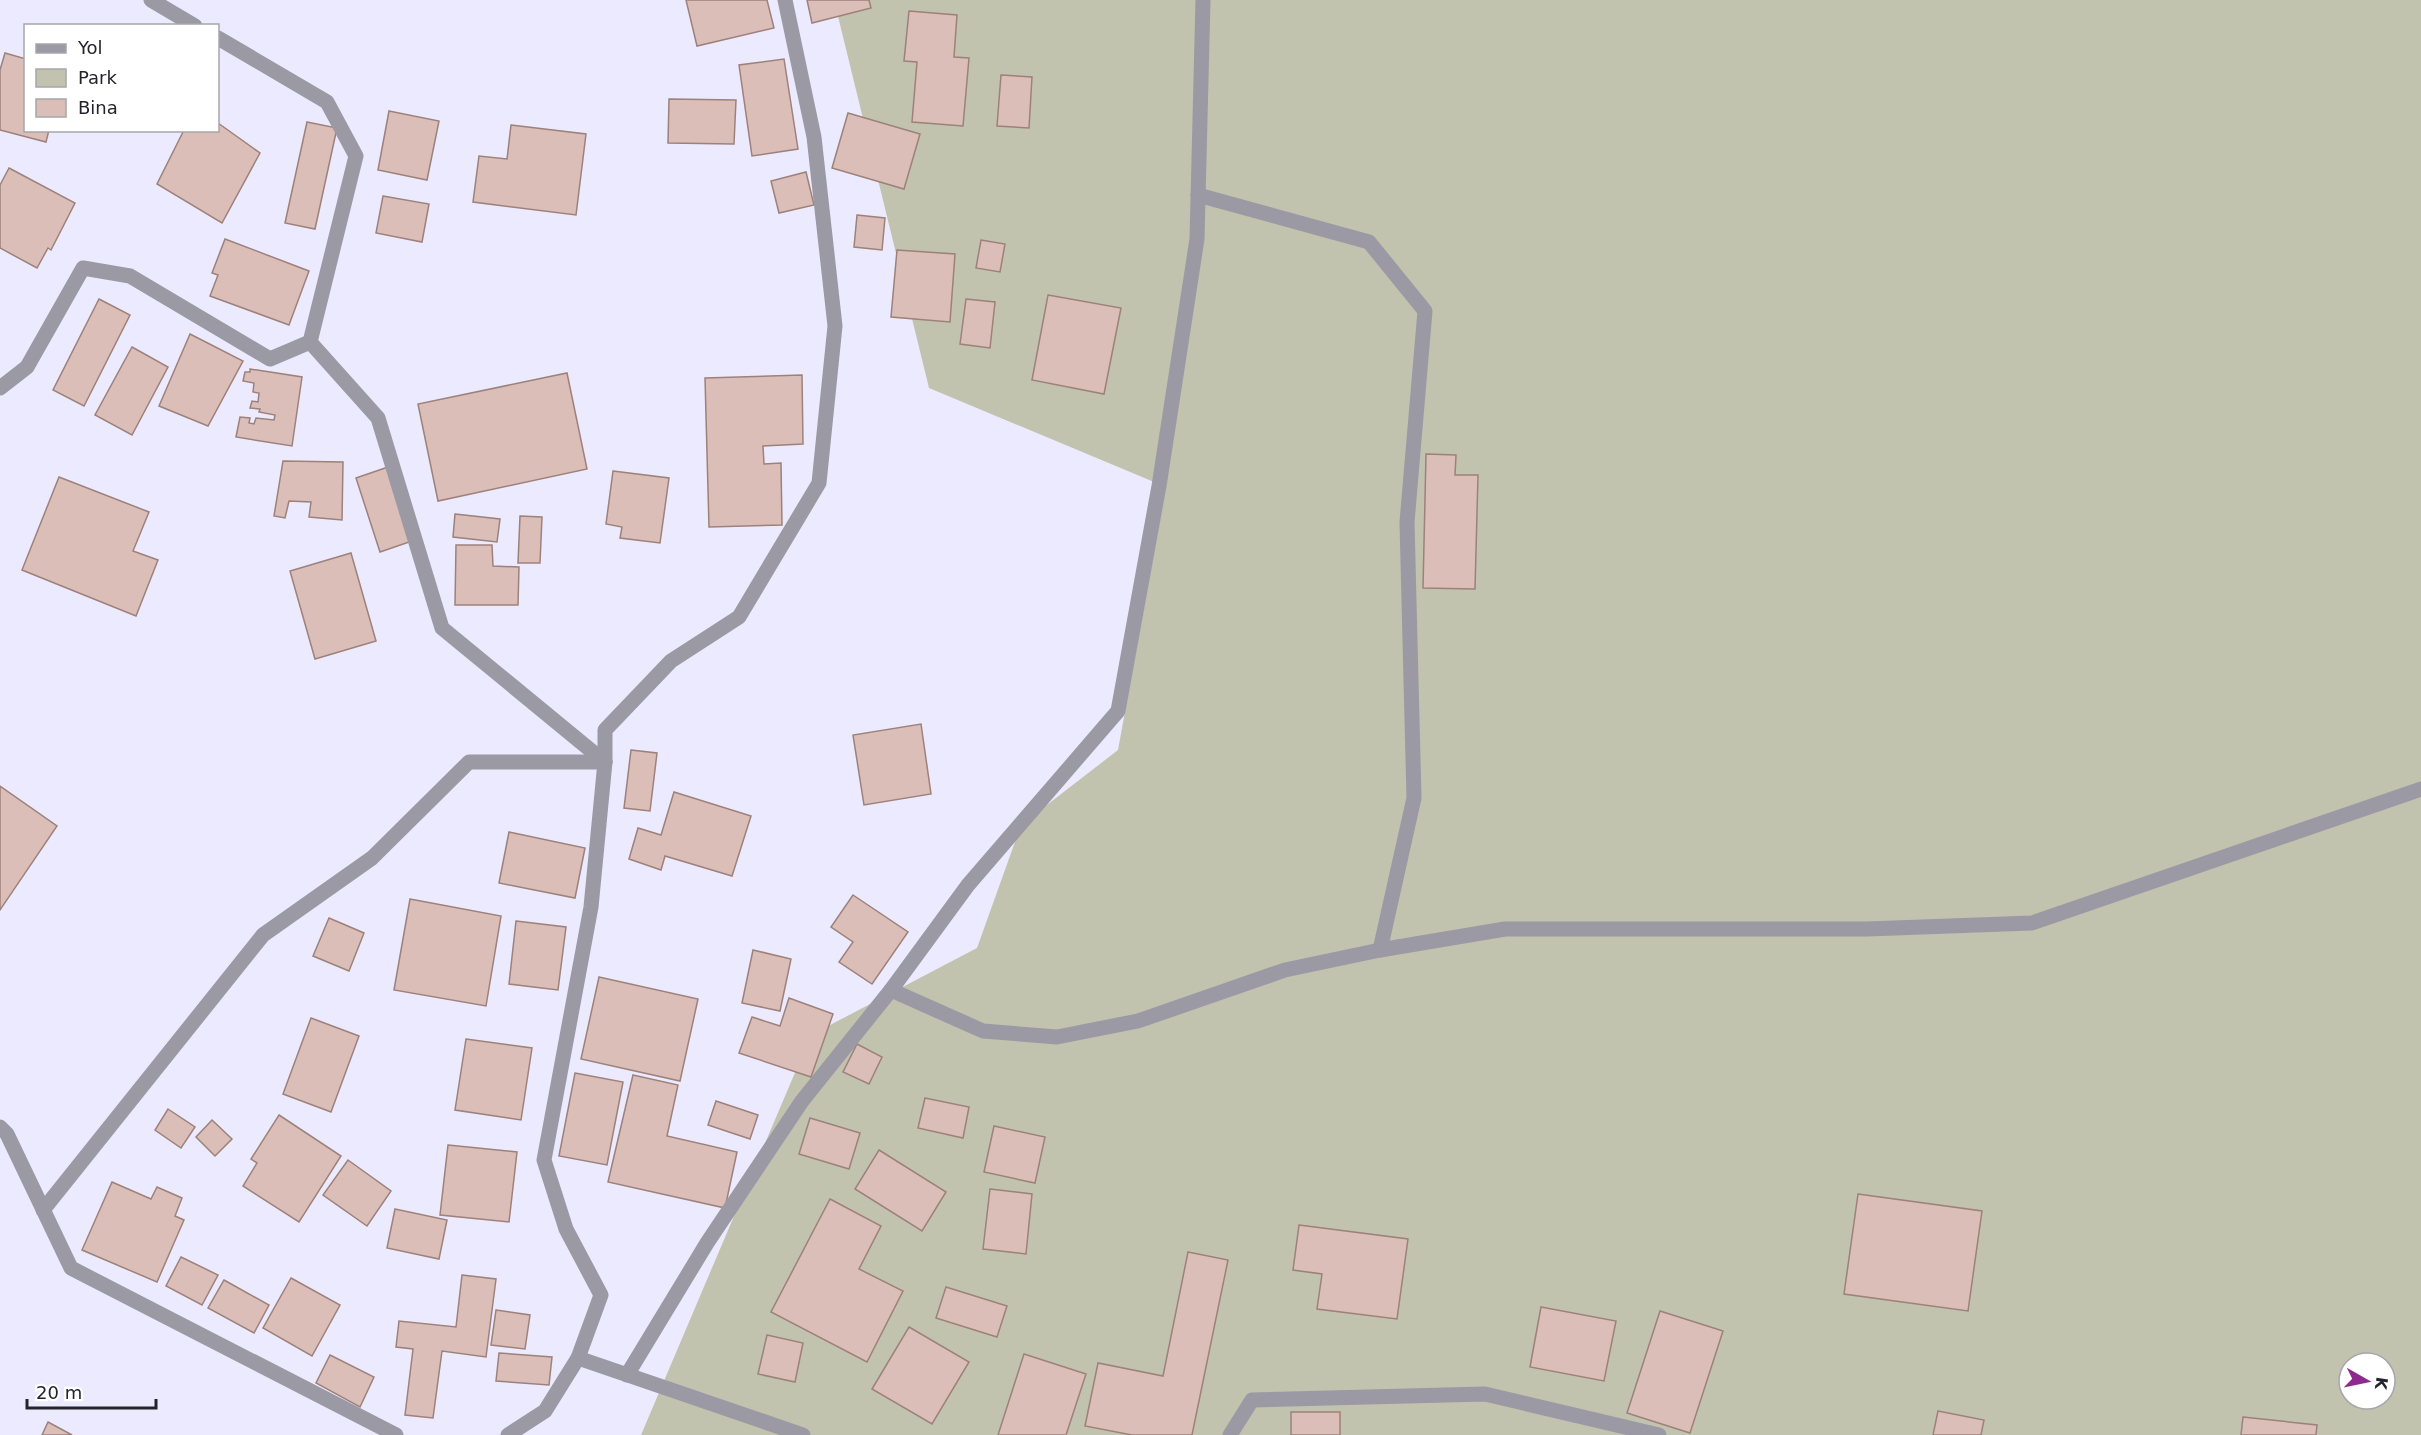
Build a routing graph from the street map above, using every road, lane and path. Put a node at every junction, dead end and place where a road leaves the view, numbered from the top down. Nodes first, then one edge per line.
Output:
1 (151, 0) edge
2 (785, 0) edge
3 (1203, 0) edge
4 (178, 7) edge
5 (193, 24) edge
6 (219, 39) edge
7 (1198, 195) junction
8 (309, 342) junction
9 (0, 388) edge
10 (605, 762) junction
11 (2421, 789) edge
12 (1380, 950) junction
13 (891, 990) junction
14 (0, 1127) edge
15 (43, 1210) junction
16 (578, 1358) junction
17 (627, 1376) junction
18 (396, 1435) edge
19 (508, 1435) edge
20 (803, 1435) edge
21 (1230, 1435) edge
22 (1659, 1435) edge

1 - 4 street
2 - 10 street
3 - 7 street
4 - 5 street
6 - 8 street
7 - 12 street
7 - 13 street
8 - 9 street
8 - 10 street
10 - 15 street
10 - 16 street
11 - 12 street
12 - 13 street
13 - 17 street
14 - 15 street
15 - 18 street
16 - 17 street
16 - 19 street
17 - 20 street
21 - 22 street

